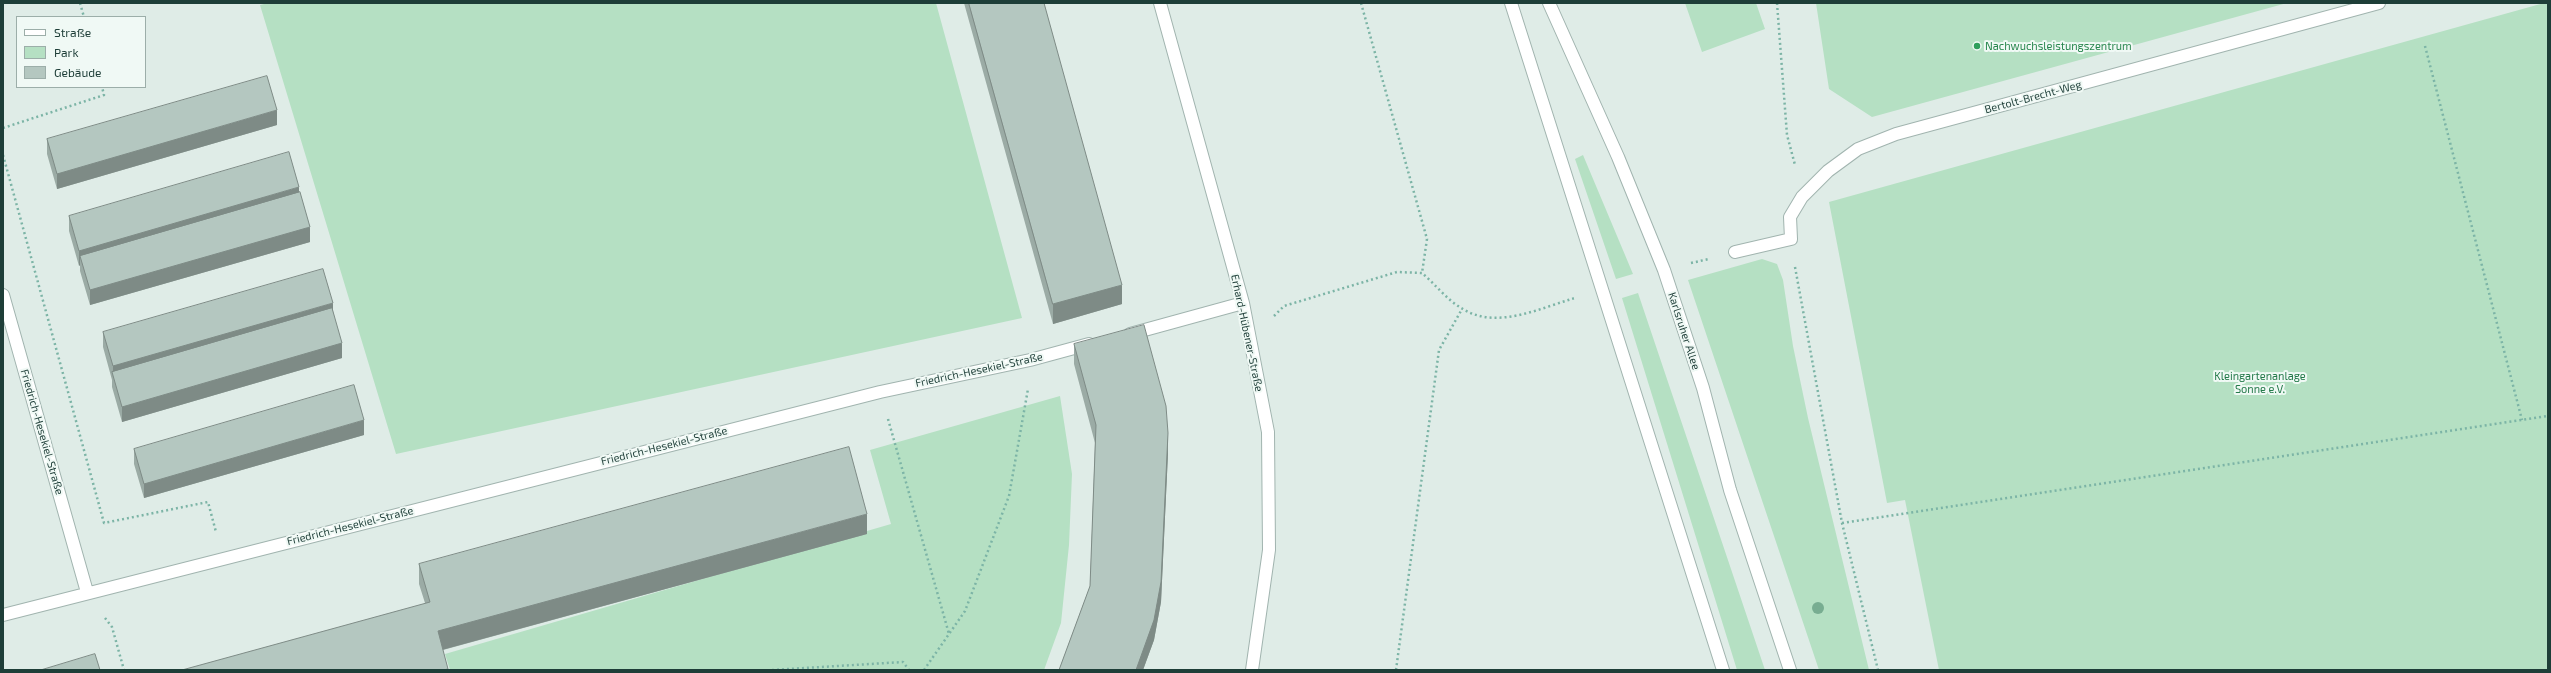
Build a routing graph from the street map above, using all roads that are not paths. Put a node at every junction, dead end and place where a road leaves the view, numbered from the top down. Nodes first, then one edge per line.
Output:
1 (1160, 3) edge
2 (1511, 3) edge
3 (1549, 3) edge
4 (2379, 3) edge
5 (1735, 252) dead end
6 (3, 295) edge
7 (1243, 304) junction
8 (1121, 336) edge
9 (1099, 342) edge
10 (87, 592) junction
11 (3, 615) edge
12 (1252, 670) edge
13 (1723, 670) edge
14 (1790, 670) edge

1 - 7 street, Erhard-Hübener-Straße
2 - 13 street
3 - 14 street, Karlsruher Allee
4 - 5 street, Bertolt-Brecht-Weg
6 - 10 street, Friedrich-Hesekiel-Straße
7 - 8 street
7 - 12 street, Erhard-Hübener-Straße
9 - 10 street, Friedrich-Hesekiel-Straße
10 - 11 street, Friedrich-Hesekiel-Straße

